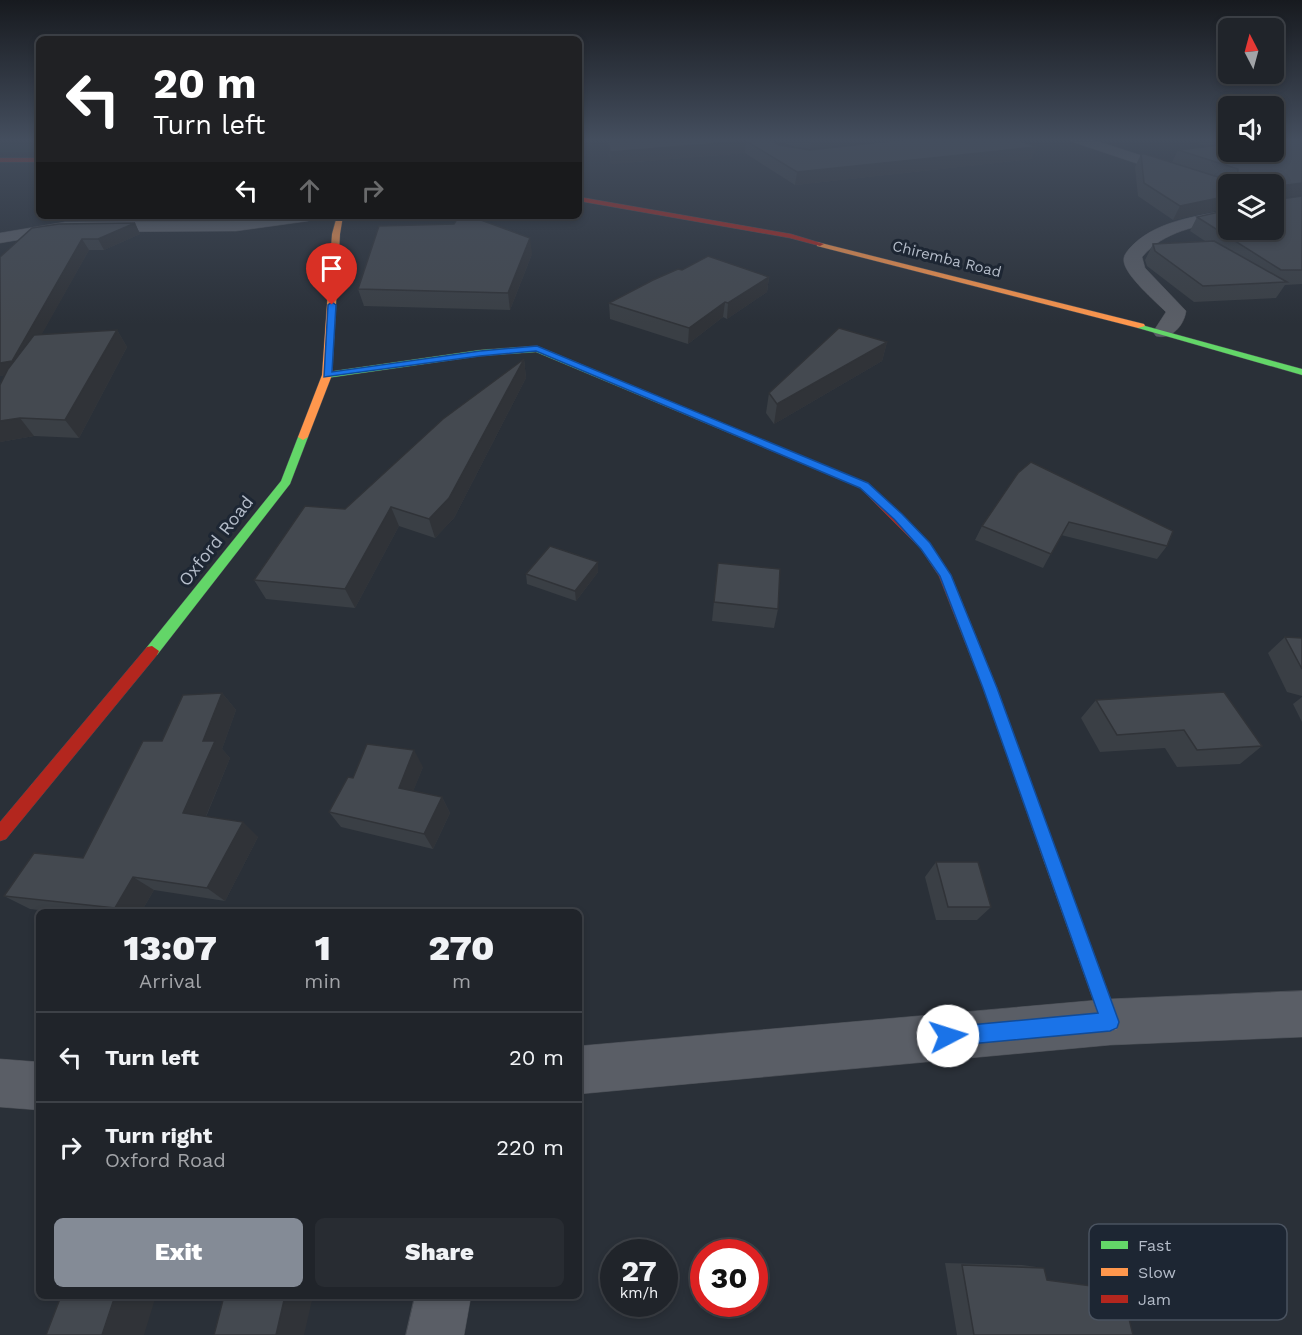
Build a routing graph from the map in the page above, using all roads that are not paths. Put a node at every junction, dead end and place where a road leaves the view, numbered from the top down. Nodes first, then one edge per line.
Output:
1 (586, 200) edge
2 (1218, 217) edge
3 (286, 219) edge
4 (339, 219) edge
5 (0, 238) edge
6 (1163, 332) junction
7 (1302, 372) edge
8 (327, 375) junction
9 (0, 834) edge
10 (1302, 1014) edge
11 (1110, 1022) junction
12 (582, 1070) edge
13 (0, 1083) edge
14 (36, 1086) edge
15 (441, 1299) edge
16 (435, 1335) edge

1 - 6 street, Chiremba Road
2 - 6 street
3 - 5 street
4 - 8 street, Oxford Road
6 - 7 street, Chiremba Road
8 - 9 street, Oxford Road
8 - 11 street
10 - 11 street
11 - 12 street
13 - 14 street
15 - 16 street

